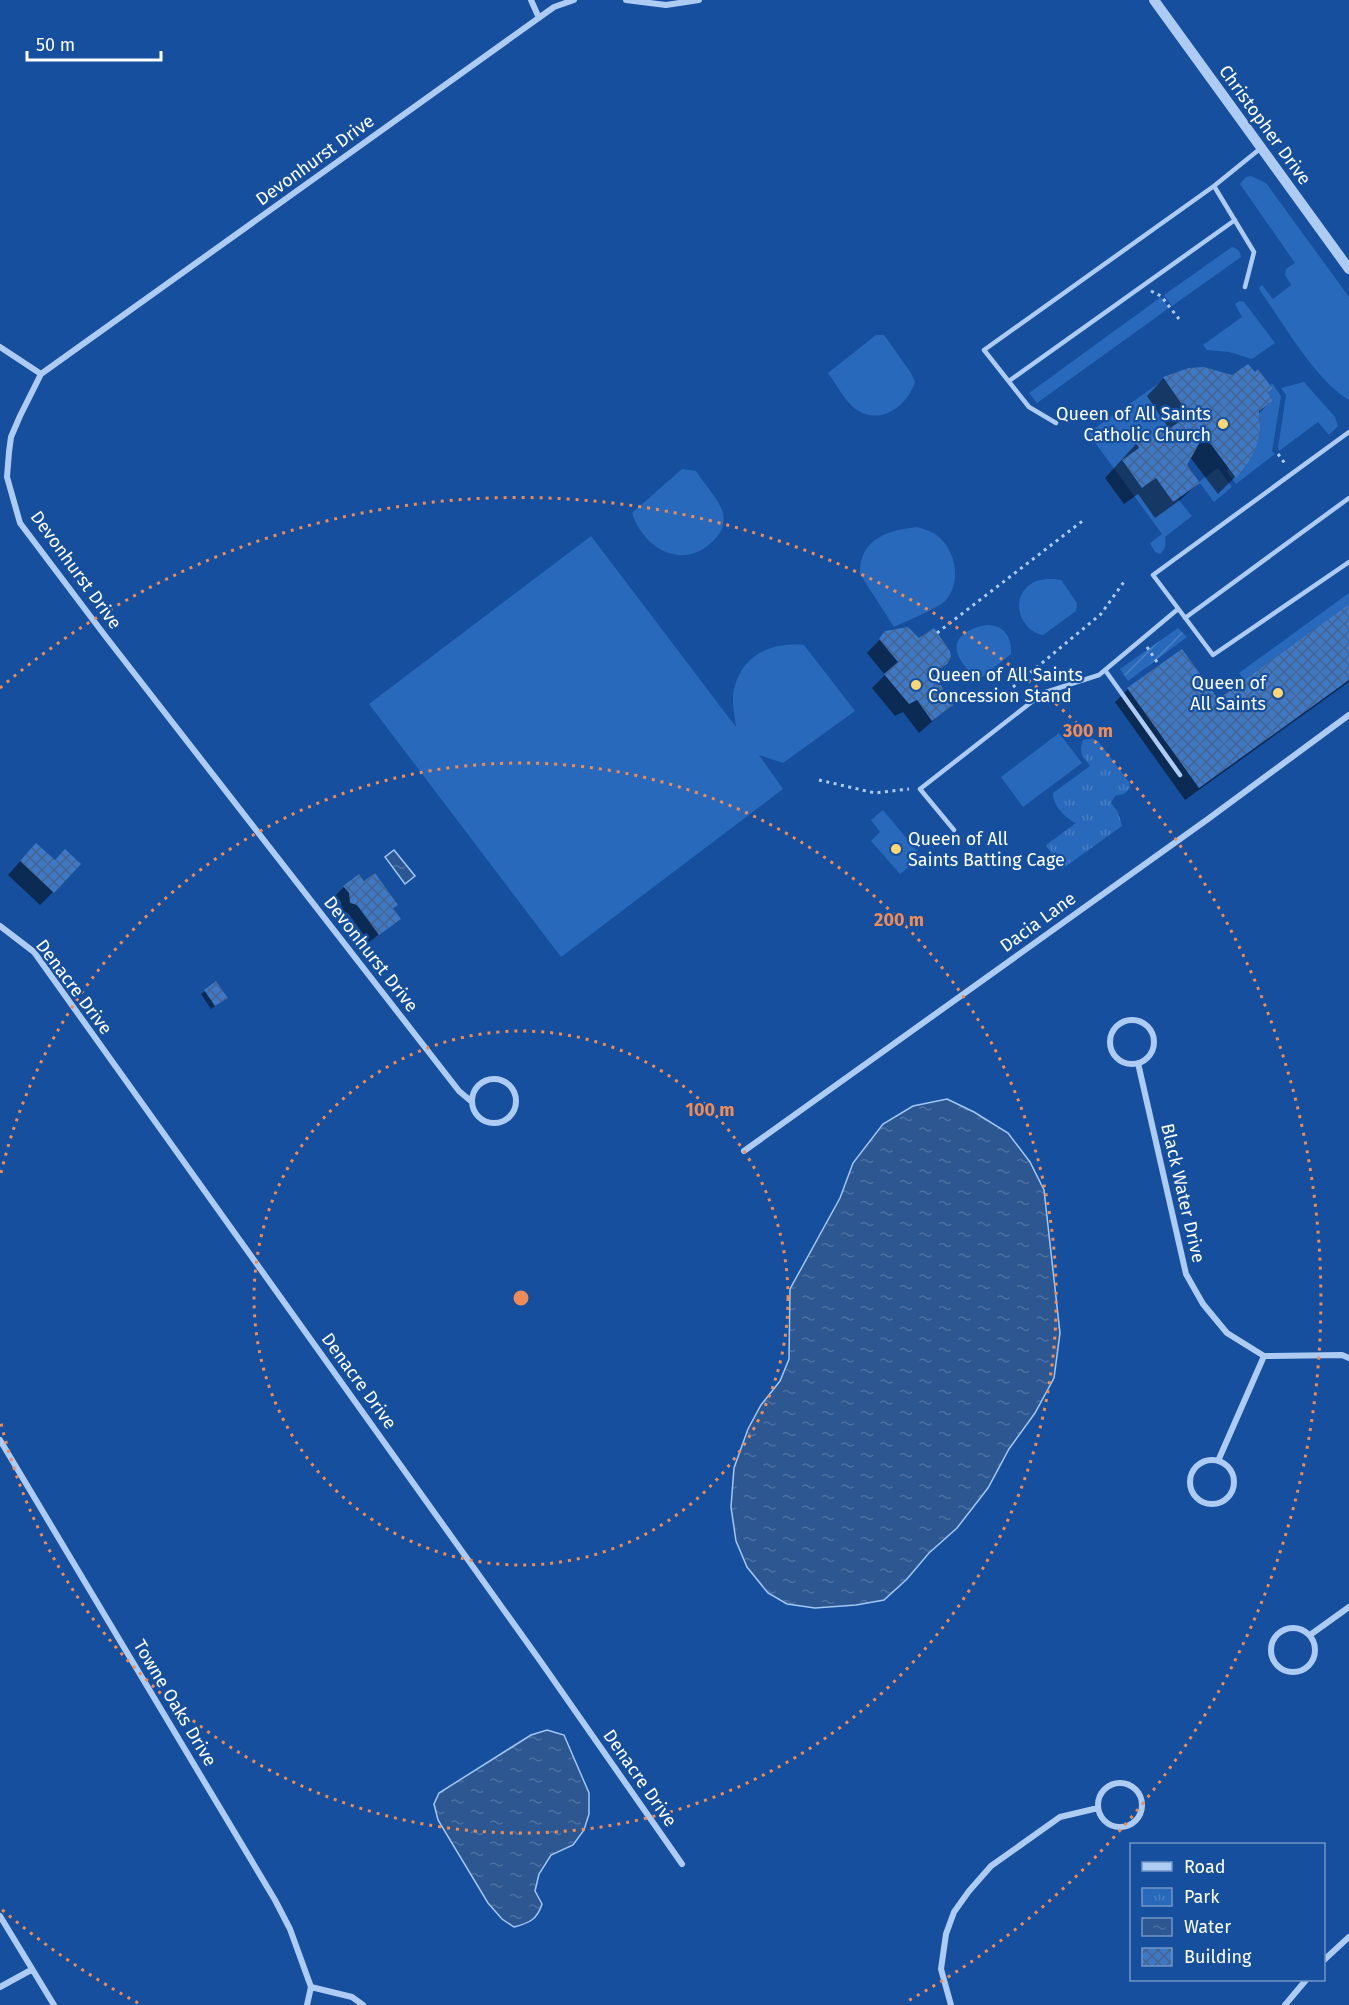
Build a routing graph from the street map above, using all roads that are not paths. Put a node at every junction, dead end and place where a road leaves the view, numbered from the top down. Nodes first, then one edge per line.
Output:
1 (531, 0) edge
2 (574, 0) edge
3 (626, 0) edge
4 (699, 0) edge
5 (1154, 0) edge
6 (539, 18) junction
7 (1261, 148) junction
8 (1214, 186) junction
9 (1235, 220) junction
10 (1349, 269) edge
11 (1245, 287) dead end
12 (0, 347) edge
13 (41, 374) junction
14 (1009, 381) junction
15 (1056, 423) dead end
16 (1349, 432) edge
17 (1349, 498) edge
18 (1349, 562) edge
19 (1178, 609) junction
20 (1185, 618) junction
21 (1105, 670) junction
22 (1349, 715) edge
23 (1180, 775) dead end
24 (954, 830) dead end
25 (0, 926) edge
26 (1138, 1063) junction
27 (472, 1102) junction
28 (744, 1151) dead end
29 (1264, 1356) junction
30 (1349, 1358) edge
31 (0, 1440) edge
32 (1218, 1461) junction
33 (1349, 1607) edge
34 (1310, 1635) junction
35 (1098, 1808) junction
36 (682, 1864) dead end
37 (0, 1916) edge
38 (2, 1925) edge
39 (1349, 1937) edge
40 (1325, 1958) edge
41 (31, 1970) junction
42 (1305, 1981) edge
43 (311, 1987) junction
44 (0, 1988) edge
45 (54, 2005) edge
46 (306, 2005) edge
47 (363, 2005) edge
48 (951, 2005) edge
49 (1285, 2005) edge

1 - 6 street
2 - 6 street, Devonhurst Drive
3 - 4 street
5 - 7 street, Christopher Drive
6 - 13 street, Devonhurst Drive
7 - 8 lane
7 - 10 street, Christopher Drive
8 - 9 lane
8 - 14 lane
9 - 11 lane
9 - 14 lane
12 - 13 street
13 - 27 street, Devonhurst Drive
14 - 15 lane
16 - 19 lane
17 - 20 lane
18 - 20 lane
19 - 20 lane
19 - 21 lane
21 - 23 lane
21 - 24 lane
22 - 28 street, Dacia Lane
25 - 36 street, Denacre Drive
26 - 26 street
26 - 29 street, Black Water Drive
27 - 27 street, Devonhurst Drive
29 - 30 street
29 - 32 street
31 - 43 street, Towne Oaks Drive
32 - 32 street
33 - 34 street
34 - 34 street
35 - 35 street
35 - 48 street
37 - 38 street
38 - 41 street
39 - 40 street
41 - 44 street
41 - 45 street
42 - 49 street
43 - 46 street
43 - 47 street

